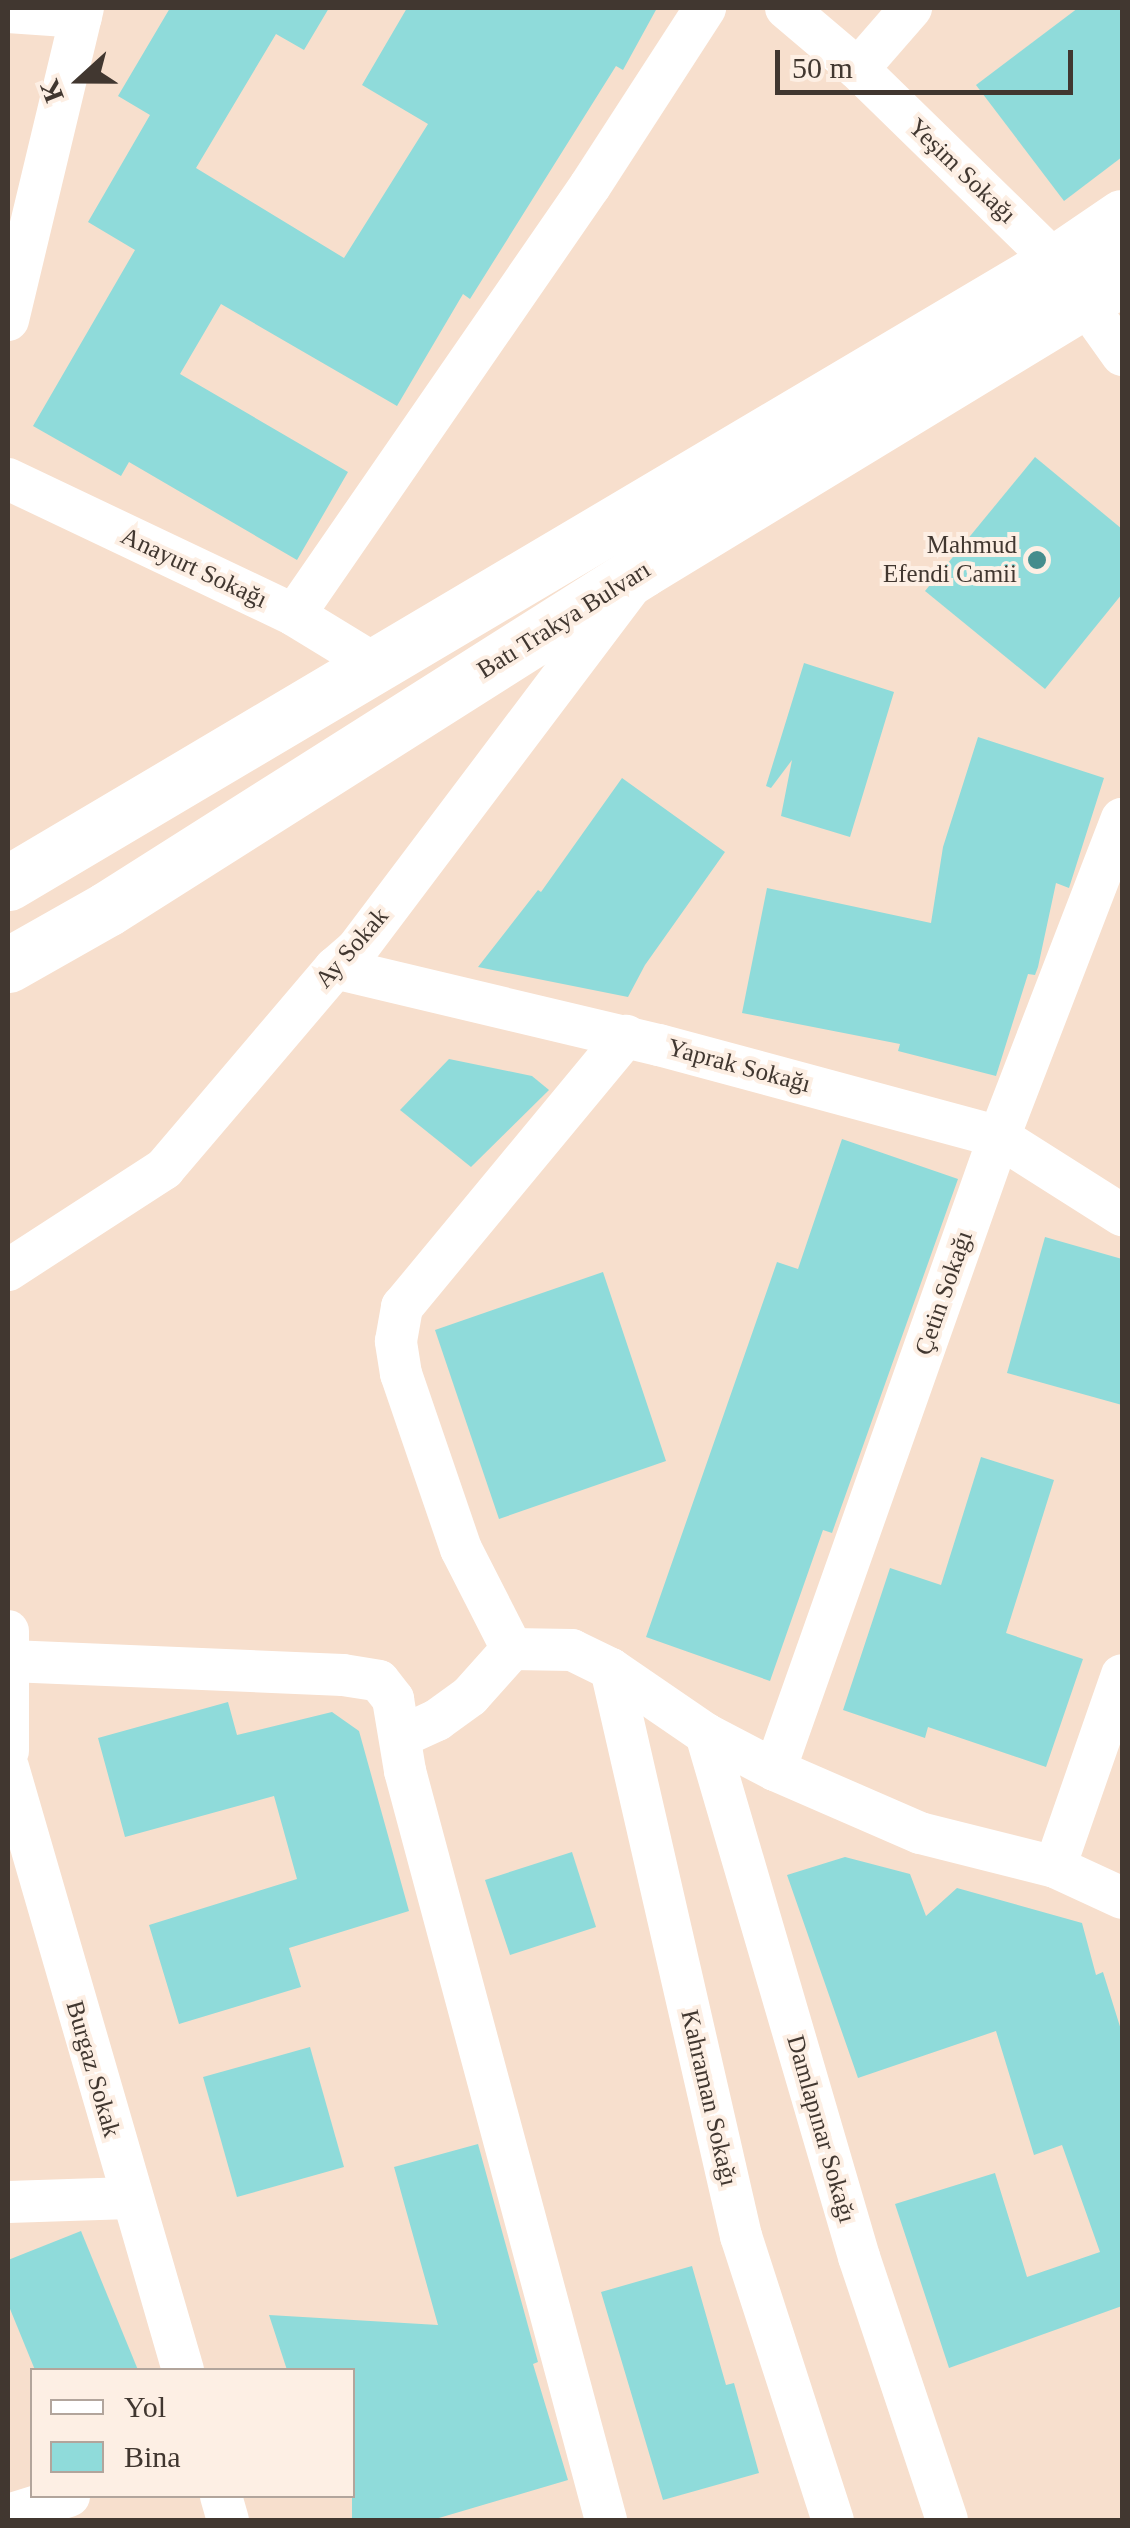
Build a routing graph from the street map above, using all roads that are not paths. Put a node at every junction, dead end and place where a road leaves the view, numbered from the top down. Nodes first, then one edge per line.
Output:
1 (705, 8) edge
2 (786, 8) edge
3 (911, 8) edge
4 (8, 12) edge
5 (82, 12) edge
6 (858, 69) junction
7 (1122, 217) edge
8 (1088, 280) edge
9 (8, 320) edge
10 (1122, 354) edge
11 (8, 480) edge
12 (642, 570) junction
13 (294, 615) junction
14 (376, 666) junction
15 (1122, 819) edge
16 (8, 883) edge
17 (8, 966) edge
18 (335, 968) junction
19 (626, 1036) junction
20 (998, 1137) junction
21 (1122, 1214) edge
22 (8, 1270) edge
23 (9, 1646) edge
24 (512, 1649) junction
25 (611, 1669) junction
26 (1122, 1675) edge
27 (706, 1734) junction
28 (400, 1737) junction
29 (8, 1751) edge
30 (8, 1766) edge
31 (775, 1770) junction
32 (1055, 1867) junction
33 (1122, 1901) edge
34 (130, 2198) junction
35 (8, 2202) edge
36 (182, 2368) edge
37 (62, 2498) edge
38 (8, 2514) edge
39 (606, 2520) edge
40 (834, 2520) edge
41 (947, 2520) edge

1 - 13 street
2 - 6 street, Yeşim Sokağı
3 - 6 street
4 - 5 street
5 - 9 street
6 - 8 street, Yeşim Sokağı
7 - 8 main road, Batı Trakya Bulvarı
8 - 10 street, Yeşim Sokağı
8 - 12 main road, Batı Trakya Bulvarı
8 - 14 main road, Batı Trakya Bulvarı
11 - 13 street, Anayurt Sokağı
12 - 17 main road, Batı Trakya Bulvarı
12 - 18 street, Ay Sokak
13 - 14 street, Anayurt Sokağı
14 - 16 main road, Batı Trakya Bulvarı
15 - 20 street, Çetin Sokağı
18 - 19 street, Yaprak Sokağı
18 - 22 street, Ay Sokak
19 - 20 street, Yaprak Sokağı
19 - 24 street
20 - 21 street, Yaprak Sokağı
20 - 31 street, Çetin Sokağı
23 - 28 street
23 - 29 street
24 - 25 street
24 - 28 street
25 - 27 street
25 - 40 street, Kahraman Sokağı
26 - 32 street
27 - 31 street
27 - 41 street, Damlapınar Sokağı
28 - 39 street
30 - 34 street, Burgaz Sokak
31 - 32 street
32 - 33 street
34 - 35 street
34 - 36 street, Burgaz Sokak
37 - 38 street

